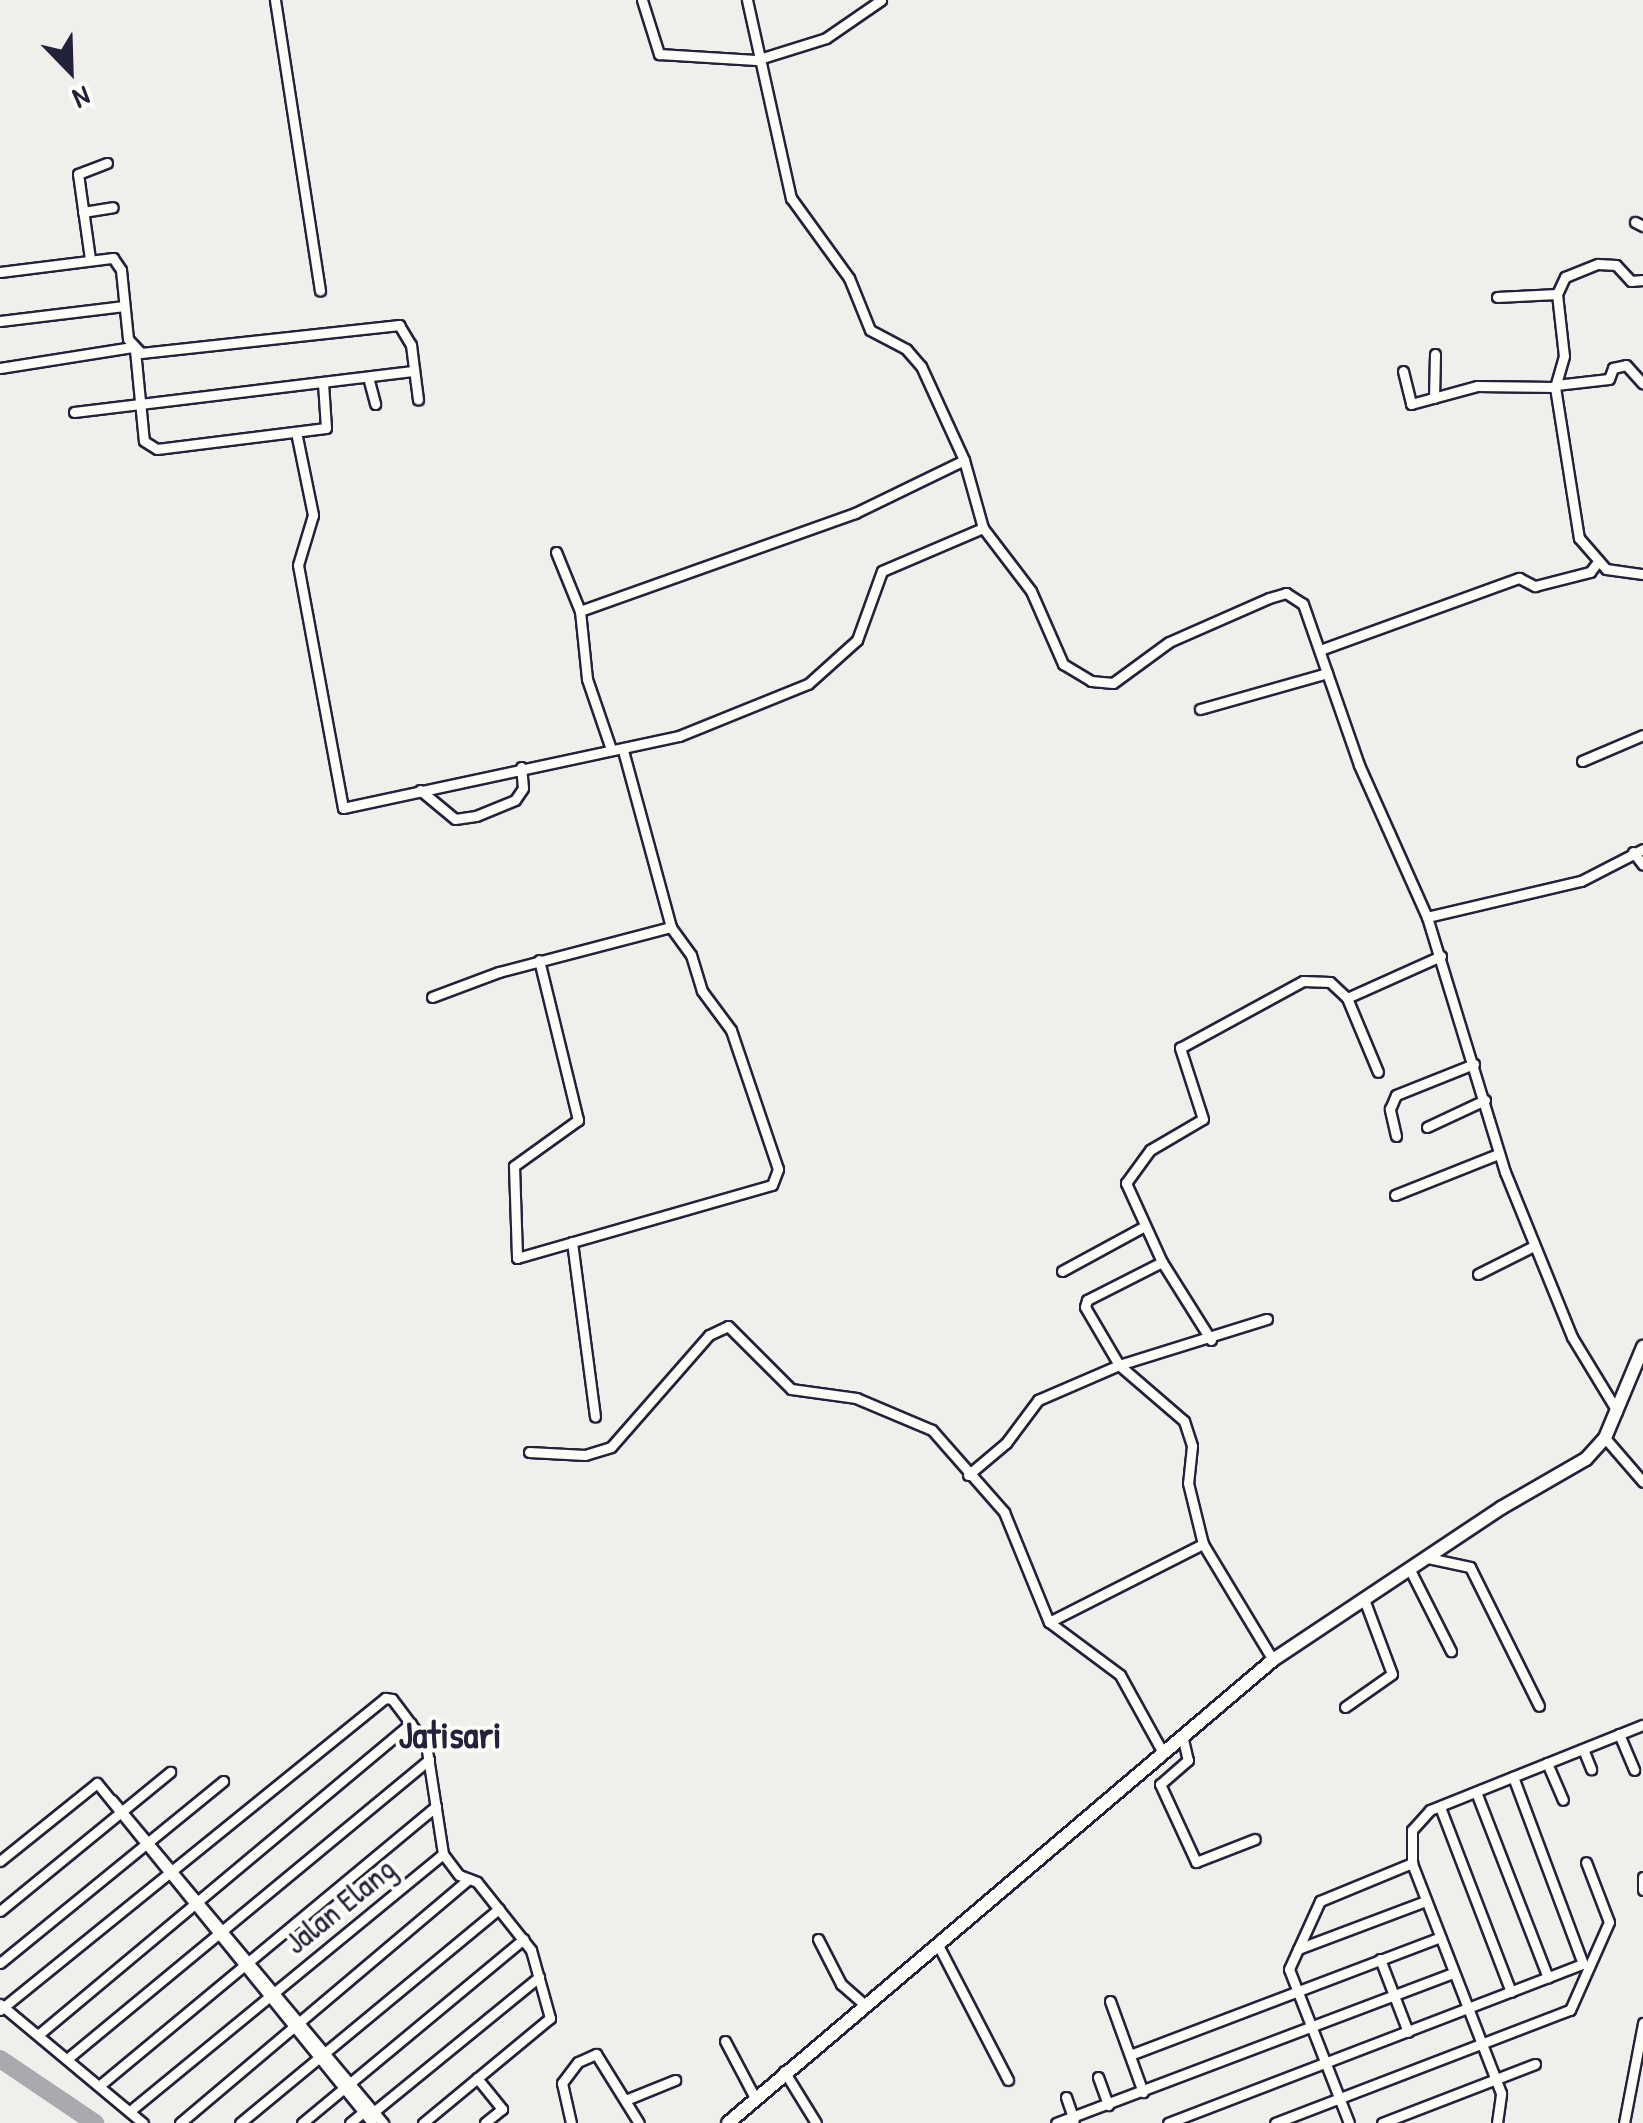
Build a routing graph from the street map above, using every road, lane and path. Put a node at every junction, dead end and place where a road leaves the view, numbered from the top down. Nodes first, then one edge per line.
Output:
1 (274, 0) edge
2 (642, 0) edge
3 (747, 0) edge
4 (881, 0) edge
5 (756, 60) junction
6 (107, 163) dead end
7 (112, 207) dead end
8 (83, 212) junction
9 (90, 259) junction
10 (0, 272) edge
11 (1643, 280) edge
12 (320, 290) dead end
13 (1557, 294) junction
14 (1497, 297) dead end
15 (124, 306) junction
16 (0, 321) edge
17 (133, 348) junction
18 (1434, 354) dead end
19 (0, 368) edge
20 (1402, 371) dead end
21 (414, 372) junction
22 (368, 377) junction
23 (324, 383) junction
24 (1643, 384) edge
25 (1555, 386) junction
26 (1434, 398) junction
27 (418, 400) dead end
28 (139, 404) junction
29 (375, 404) dead end
30 (74, 412) dead end
31 (296, 432) junction
32 (964, 460) junction
33 (984, 528) junction
34 (556, 552) dead end
35 (1597, 563) junction
36 (1642, 571) edge
37 (580, 611) junction
38 (1320, 650) junction
39 (1327, 674) junction
40 (1200, 709) dead end
41 (1643, 736) edge
42 (610, 746) junction
43 (623, 750) junction
44 (1582, 761) dead end
45 (521, 767) junction
46 (420, 790) junction
47 (1638, 850) edge
48 (1643, 866) edge
49 (1427, 917) junction
50 (671, 928) junction
51 (1441, 956) junction
52 (539, 960) junction
53 (432, 997) dead end
54 (1346, 998) junction
55 (1474, 1064) junction
56 (1378, 1072) dead end
57 (1485, 1100) junction
58 (1428, 1127) dead end
59 (1396, 1136) dead end
60 (1498, 1154) junction
61 (1395, 1195) dead end
62 (1145, 1226) junction
63 (572, 1242) junction
64 (1534, 1246) junction
65 (1162, 1262) junction
66 (1062, 1271) dead end
67 (1478, 1274) dead end
68 (1267, 1319) dead end
69 (1210, 1340) junction
70 (1643, 1347) edge
71 (1119, 1366) junction
72 (1617, 1411) junction
73 (596, 1416) dead end
74 (1605, 1438) junction
75 (529, 1452) dead end
76 (968, 1475) junction
77 (1643, 1482) edge
78 (1204, 1544) junction
79 (1428, 1558) junction
80 (1410, 1570) junction
81 (1364, 1599) junction
82 (1049, 1622) junction
83 (1452, 1651) dead end
84 (1273, 1660) junction
85 (1539, 1706) dead end
86 (1344, 1707) dead end
87 (411, 1724) junction
88 (1643, 1725) edge
89 (1619, 1734) junction
90 (1182, 1735) junction
91 (1583, 1749) junction
92 (1162, 1751) junction
93 (429, 1760) junction
94 (1547, 1764) junction
95 (1591, 1769) dead end
96 (1634, 1770) dead end
97 (170, 1772) dead end
98 (1513, 1777) junction
99 (222, 1781) dead end
100 (1476, 1792) junction
101 (1563, 1800) dead end
102 (436, 1806) junction
103 (1440, 1806) junction
104 (121, 1812) junction
105 (1254, 1839) dead end
106 (146, 1842) junction
107 (443, 1854) junction
108 (0, 1861) edge
109 (1586, 1862) dead end
110 (1412, 1864) junction
111 (171, 1873) junction
112 (1643, 1877) edge
113 (469, 1879) junction
114 (1643, 1890) edge
115 (1426, 1901) junction
116 (196, 1903) junction
117 (499, 1909) junction
118 (0, 1911) edge
119 (222, 1934) junction
120 (1440, 1937) junction
121 (818, 1938) dead end
122 (524, 1939) junction
123 (938, 1946) junction
124 (1298, 1949) junction
125 (1380, 1960) junction
126 (0, 1963) edge
127 (246, 1964) junction
128 (1454, 1973) junction
129 (539, 1976) junction
130 (1548, 1978) junction
131 (1298, 1991) junction
132 (1512, 1992) junction
133 (272, 1994) junction
134 (1394, 1996) junction
135 (1110, 2001) dead end
136 (863, 2003) junction
137 (2, 2008) edge
138 (1468, 2009) junction
139 (1643, 2023) edge
140 (297, 2025) junction
141 (1312, 2028) junction
142 (1408, 2032) junction
143 (38, 2035) junction
144 (725, 2041) dead end
145 (1482, 2043) junction
146 (1130, 2055) junction
147 (322, 2056) junction
148 (68, 2060) junction
149 (1326, 2063) junction
150 (1535, 2064) dead end
151 (784, 2071) junction
152 (1098, 2076) dead end
153 (477, 2078) junction
154 (675, 2080) dead end
155 (1008, 2080) dead end
156 (1496, 2080) junction
157 (100, 2086) junction
158 (347, 2086) junction
159 (1144, 2092) junction
160 (755, 2098) junction
161 (1066, 2098) dead end
162 (1340, 2098) junction
163 (628, 2099) junction
164 (1108, 2105) junction
165 (130, 2110) junction
166 (369, 2116) edge
167 (1074, 2120) edge
168 (143, 2123) edge
169 (180, 2123) edge
170 (240, 2123) edge
171 (302, 2123) edge
172 (350, 2123) edge
173 (383, 2123) edge
174 (424, 2123) edge
175 (485, 2123) edge
176 (571, 2123) edge
177 (639, 2123) edge
178 (728, 2123) edge
179 (816, 2123) edge
180 (1056, 2123) edge
181 (1168, 2123) edge
182 (1275, 2123) edge
183 (1349, 2123) edge
184 (1382, 2123) edge
185 (1497, 2123) edge
186 (1624, 2123) edge

1 - 12 street
2 - 5 street
3 - 5 street
4 - 5 street
5 - 32 street
6 - 8 street
7 - 8 street
8 - 9 street
9 - 10 street
9 - 15 street
11 - 13 street
13 - 14 street
13 - 25 street
15 - 16 street
15 - 17 street
17 - 19 street
17 - 21 street
17 - 28 street
18 - 26 street
20 - 26 street
21 - 22 street
21 - 27 street
22 - 23 street
22 - 29 street
23 - 28 street
23 - 31 street
24 - 25 street
25 - 26 street
25 - 35 street
28 - 30 street
28 - 31 street
31 - 46 street
32 - 33 street
32 - 37 street
33 - 38 street
33 - 43 street
34 - 37 street
35 - 36 street
35 - 38 street
37 - 42 street
38 - 39 street
39 - 40 street
39 - 49 street
41 - 44 street
42 - 43 street
42 - 45 street
43 - 50 street
45 - 46 street
45 - 46 street
47 - 48 street
47 - 49 street
49 - 51 street
50 - 52 street
50 - 63 street
51 - 54 street
51 - 55 street
52 - 53 street
52 - 63 street
54 - 56 street
54 - 62 street
55 - 57 street
55 - 59 street
57 - 58 street
57 - 60 street
60 - 61 street
60 - 64 street
62 - 65 street
62 - 66 street
63 - 73 street
64 - 67 street
64 - 72 street
65 - 69 street
65 - 71 street
68 - 69 street
69 - 71 street
70 - 72 street
71 - 76 street
71 - 78 street
72 - 74 street
74 - 77 street
74 - 79 street
75 - 76 street
76 - 82 street
78 - 82 street
78 - 84 street
79 - 80 street
79 - 85 street
80 - 81 street
80 - 83 street
81 - 84 street
81 - 86 street
82 - 92 street
84 - 90 street
87 - 93 street
87 - 111 street
87 - 116 street
88 - 89 street
89 - 91 street
89 - 96 street
90 - 92 street
90 - 105 street
91 - 94 street
91 - 95 street
92 - 123 street
93 - 102 street
93 - 119 street
94 - 98 street
94 - 101 street
97 - 104 street
98 - 100 street
98 - 130 street
99 - 106 street
100 - 103 street
100 - 130 street
102 - 107 street
102 - 127 street
103 - 110 street
103 - 132 street
104 - 106 street
104 - 108 street
104 - 118 street
106 - 111 street
106 - 126 street
107 - 113 street
107 - 133 street, Jalan Elang
109 - 145 street
110 - 115 street
110 - 124 street
111 - 116 street
111 - 137 street
112 - 114 street
113 - 117 street
113 - 140 street
115 - 120 street
115 - 124 street
116 - 119 street
116 - 143 street
117 - 122 street
117 - 147 street
119 - 127 street
119 - 148 street
120 - 125 street
120 - 128 street
121 - 136 street
122 - 129 street
122 - 158 street
123 - 136 street
123 - 155 street
124 - 131 street
125 - 131 street
125 - 134 street
127 - 133 street
127 - 157 street
128 - 134 street
128 - 138 street
129 - 153 street
129 - 166 street
130 - 132 street
131 - 141 street
131 - 146 street
132 - 138 street
133 - 140 street
133 - 165 street, Jalan Elang
134 - 141 street
134 - 142 street
135 - 146 street
136 - 151 street
137 - 143 street
138 - 142 street
138 - 145 street
138 - 149 street
139 - 186 street
140 - 147 street
140 - 169 street
141 - 149 street
141 - 159 street
142 - 149 street
143 - 148 street
144 - 160 street
145 - 156 street
145 - 162 street
146 - 159 street
147 - 158 street
147 - 170 street
148 - 157 street
149 - 162 street
149 - 181 street
150 - 156 street
151 - 160 street
151 - 179 street
152 - 164 street
153 - 174 street
153 - 175 street
154 - 163 street
156 - 184 street
156 - 185 street
157 - 165 street
158 - 166 street
158 - 171 street
159 - 164 street
160 - 178 street
161 - 167 street
162 - 182 street
162 - 183 street
163 - 176 street
163 - 177 street
164 - 167 street
165 - 168 street
166 - 172 street
166 - 173 street
167 - 180 street

